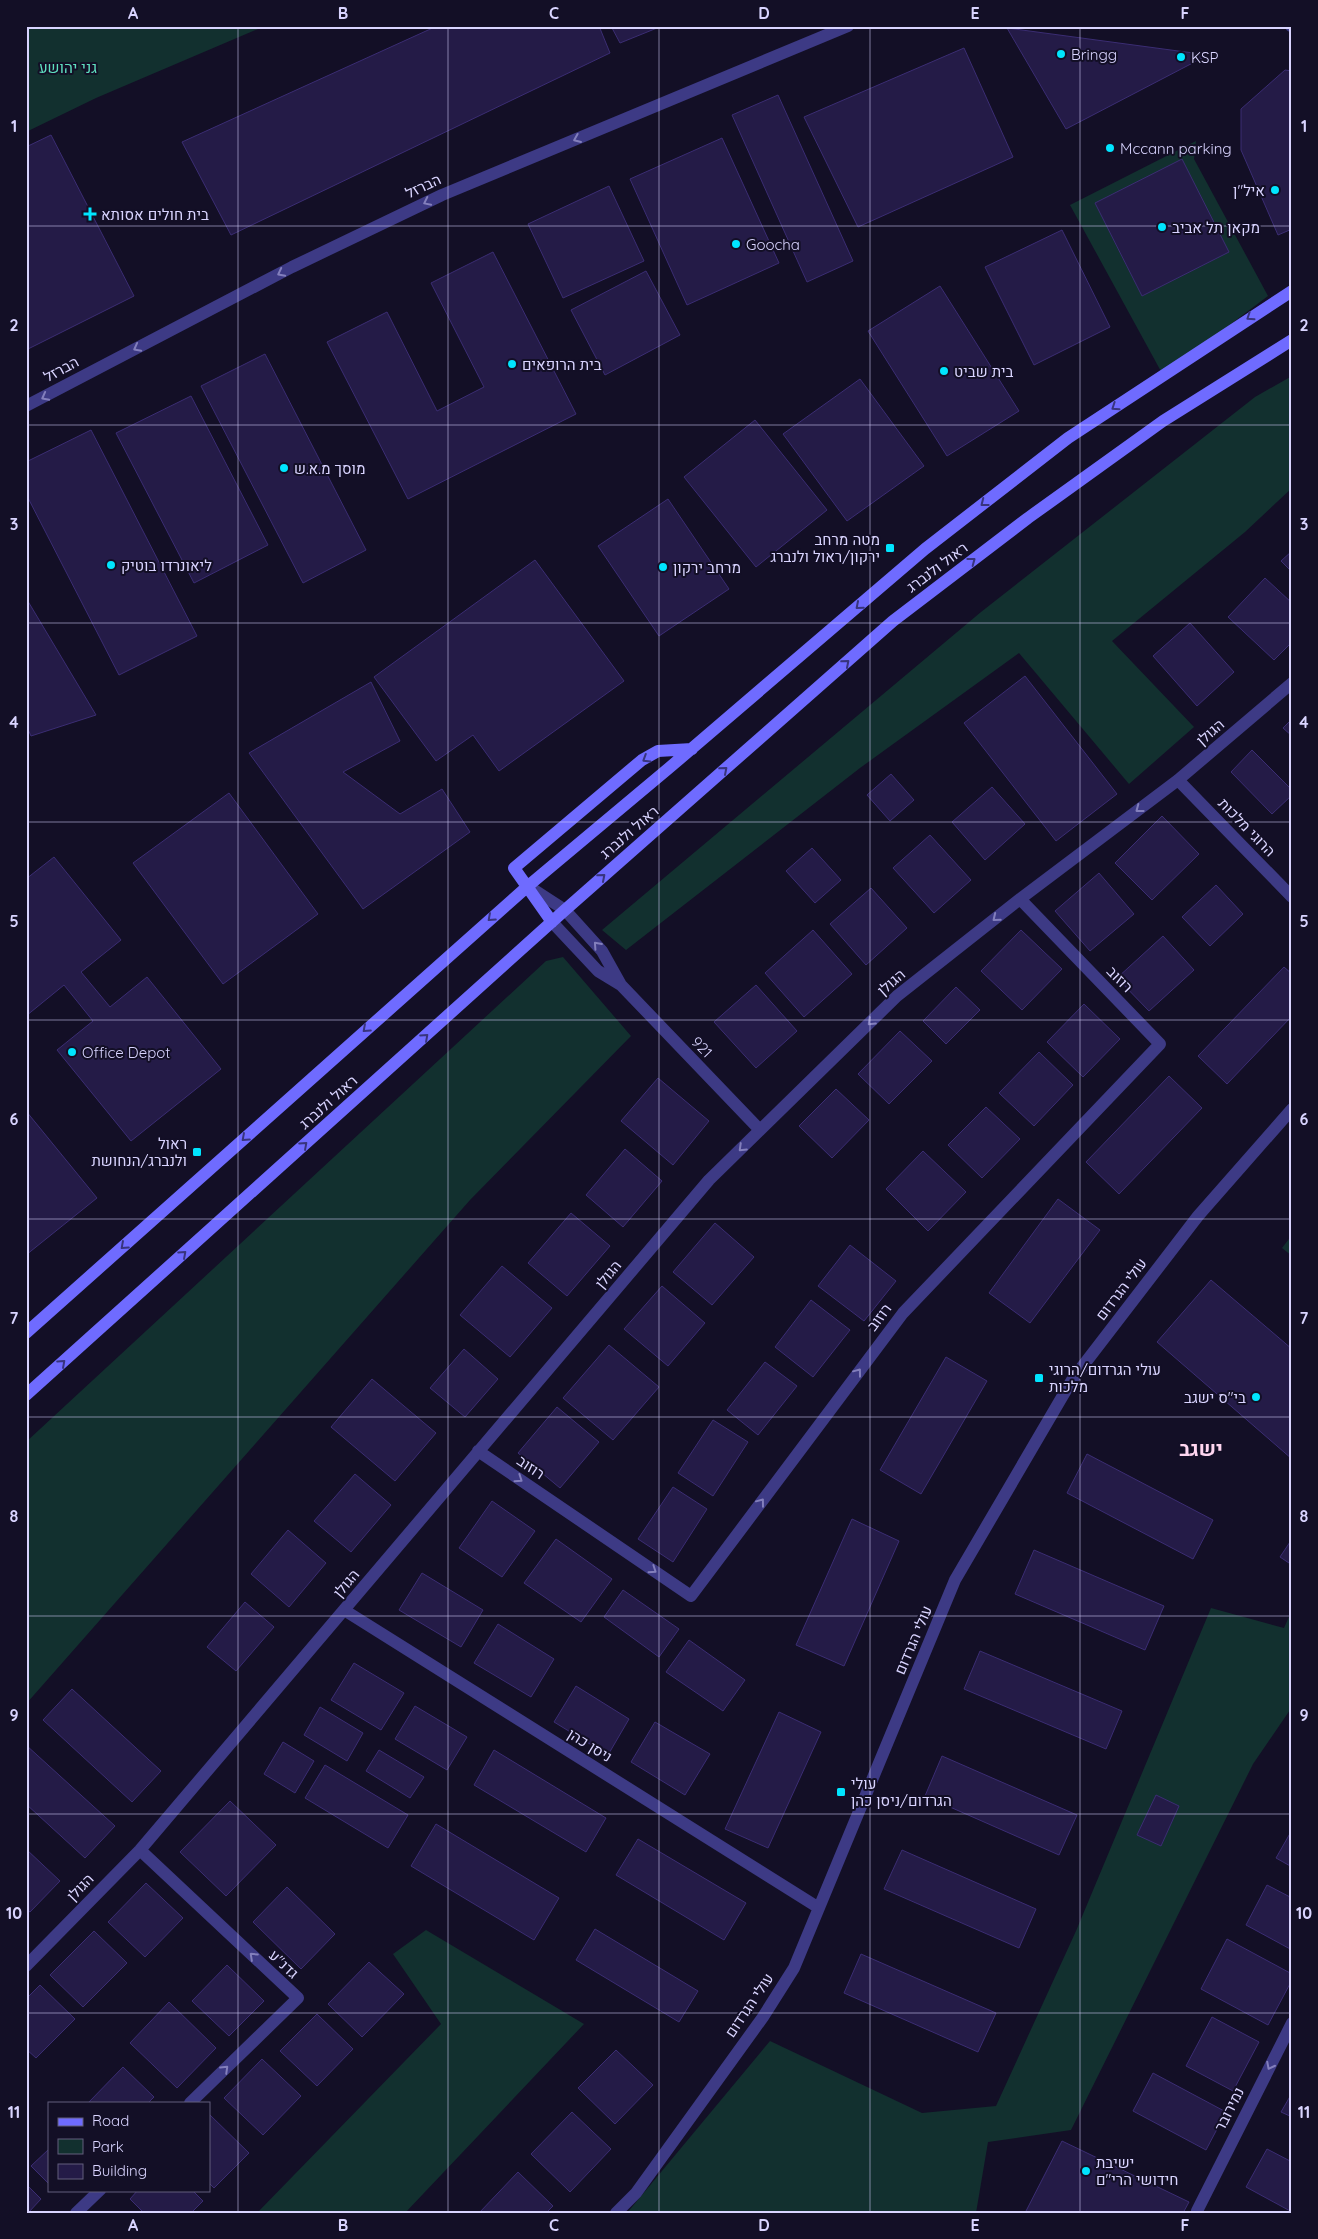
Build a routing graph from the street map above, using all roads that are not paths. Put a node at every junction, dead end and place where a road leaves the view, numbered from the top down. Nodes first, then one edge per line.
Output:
1 (848, 26) edge
2 (1292, 291) edge
3 (1292, 340) edge
4 (26, 406) edge
5 (1292, 683) edge
6 (692, 749) junction
7 (1178, 780) junction
8 (528, 886) junction
9 (1292, 897) edge
10 (1020, 899) junction
11 (565, 910) junction
12 (552, 922) junction
13 (621, 985) junction
14 (1292, 1110) edge
15 (760, 1130) junction
16 (26, 1333) edge
17 (26, 1396) edge
18 (478, 1451) junction
19 (344, 1610) junction
20 (140, 1850) junction
21 (819, 1908) junction
22 (26, 1966) edge
23 (1292, 2023) edge
24 (191, 2102) edge
25 (98, 2192) edge
26 (1198, 2212) edge
27 (76, 2213) edge
28 (616, 2213) edge

1 -> 4 street, הברזל
2 -> 6 street, ראול ולנברג
11 -> 3 street, ראול ולנברג
5 - 7 street, הגולן
6 - 8 street, ראול ולנברג
6 -> 8 street
7 - 9 street, הרוגי מלכות
7 -> 10 street, הגולן
8 - 11 street, 921
8 - 12 street
8 -> 16 street, ראול ולנברג
10 -> 15 street, הגולן
18 -> 10 street, רוזוב
11 - 12 street, ראול ולנברג
13 -> 11 street, 921
12 - 13 street, 921
17 -> 12 street, ראול ולנברג
13 - 15 street, 921
14 - 21 street, עולי הגרדום
15 -> 18 street, הגולן
18 - 19 street, הגולן
19 - 20 street, הגולן
19 - 21 street, ניסן כהן
20 - 22 street, הגולן
24 -> 20 street, גדנ"ע
21 - 28 street, עולי הגרדום
23 -> 26 street, נמירובר
25 - 27 street

